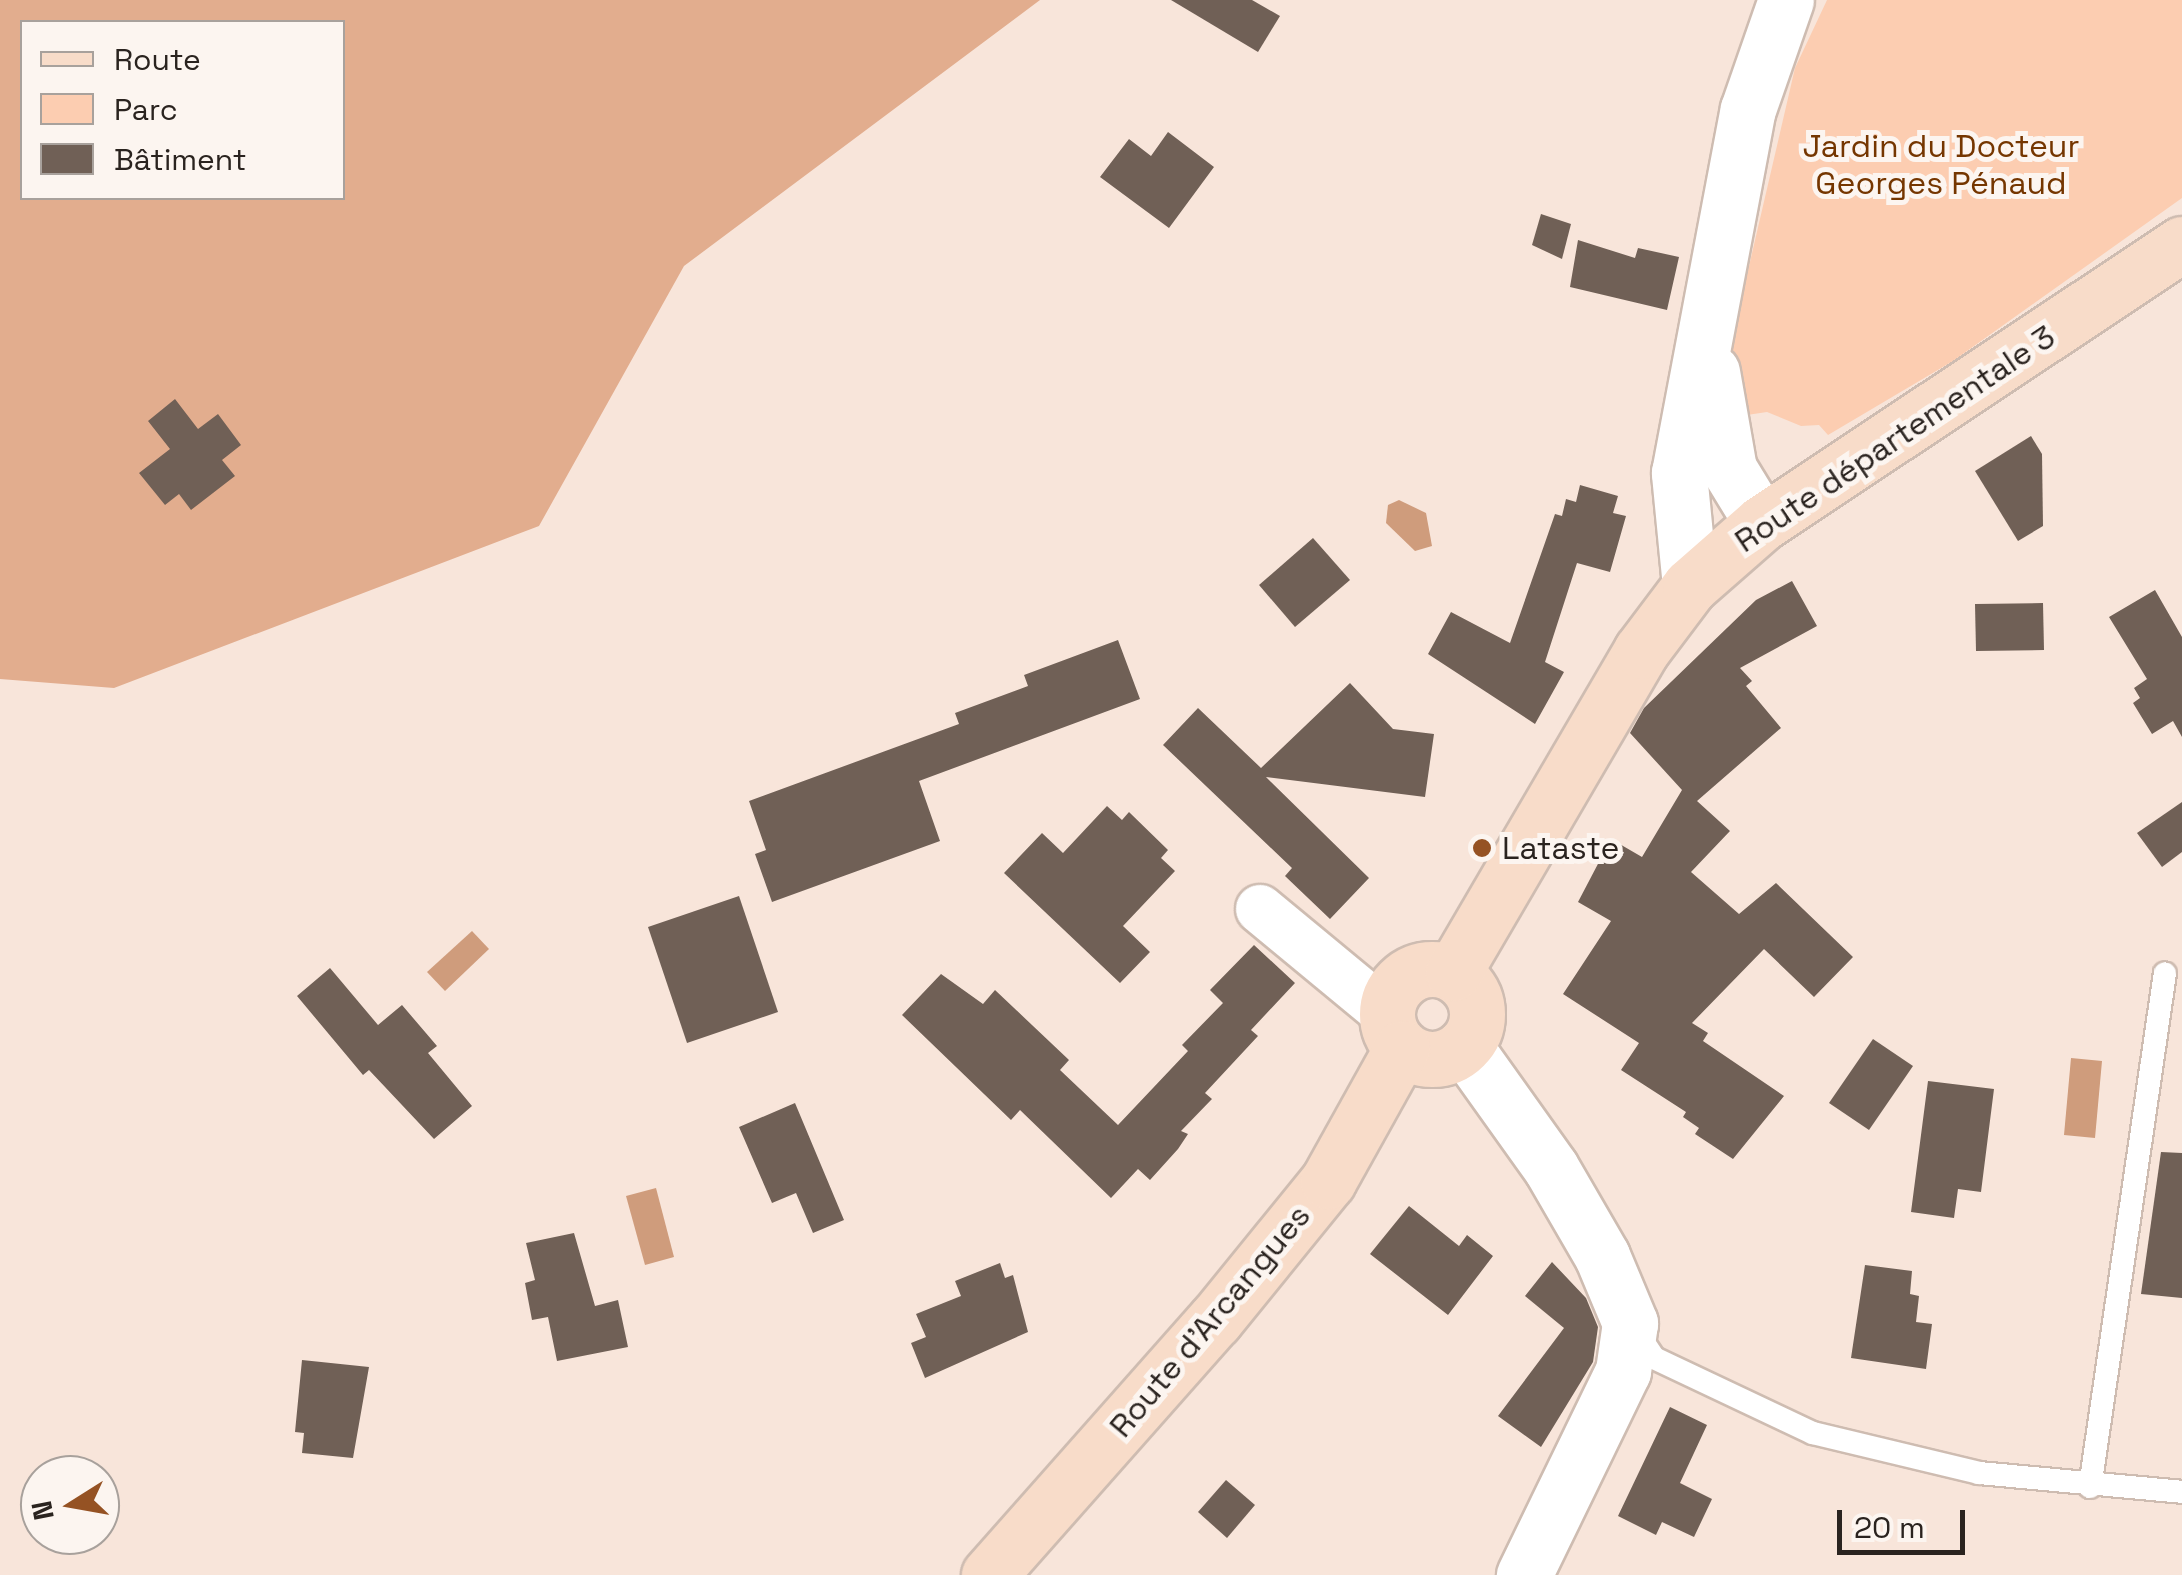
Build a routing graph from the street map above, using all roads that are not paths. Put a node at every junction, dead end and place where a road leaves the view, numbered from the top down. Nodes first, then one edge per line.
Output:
1 (1786, 0) edge
2 (2182, 244) edge
3 (1706, 332) junction
4 (1762, 523) junction
5 (1690, 586) junction
6 (1260, 908) dead end
7 (1453, 973) junction
8 (2165, 973) dead end
9 (1394, 1031) junction
10 (1464, 1046) junction
11 (1630, 1323) junction
12 (2090, 1487) junction
13 (2182, 1492) edge
14 (990, 1575) edge
15 (1524, 1575) edge

1 - 3 street
2 - 4 main road, Route départementale 3
3 - 4 street
3 - 5 street
4 - 5 main road, Route départementale 3
5 - 7 main road, Route départementale 3
6 - 9 street
7 - 9 main road
7 - 10 main road
8 - 12 lane
9 - 10 main road
9 - 14 main road, Route d'Arcangues
10 - 11 street
11 - 12 lane
11 - 15 street
12 - 13 lane

